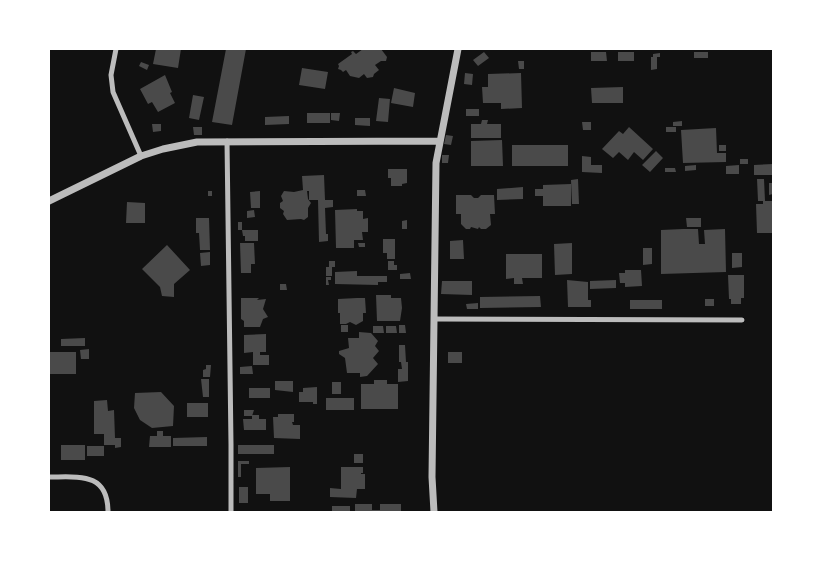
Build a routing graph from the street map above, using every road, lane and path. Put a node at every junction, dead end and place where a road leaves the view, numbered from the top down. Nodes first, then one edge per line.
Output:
1 (116, 49) edge
2 (458, 49) edge
3 (226, 141) junction
4 (440, 141) junction
5 (142, 156) junction
6 (49, 201) edge
7 (434, 319) junction
8 (742, 320) dead end
9 (49, 476) edge
10 (108, 512) edge
11 (231, 512) edge
12 (434, 512) edge

1 - 5 street
2 - 4 street
3 - 4 street
3 - 5 street
3 - 11 street
4 - 7 street
5 - 6 street
7 - 8 street
7 - 12 street
9 - 10 street

